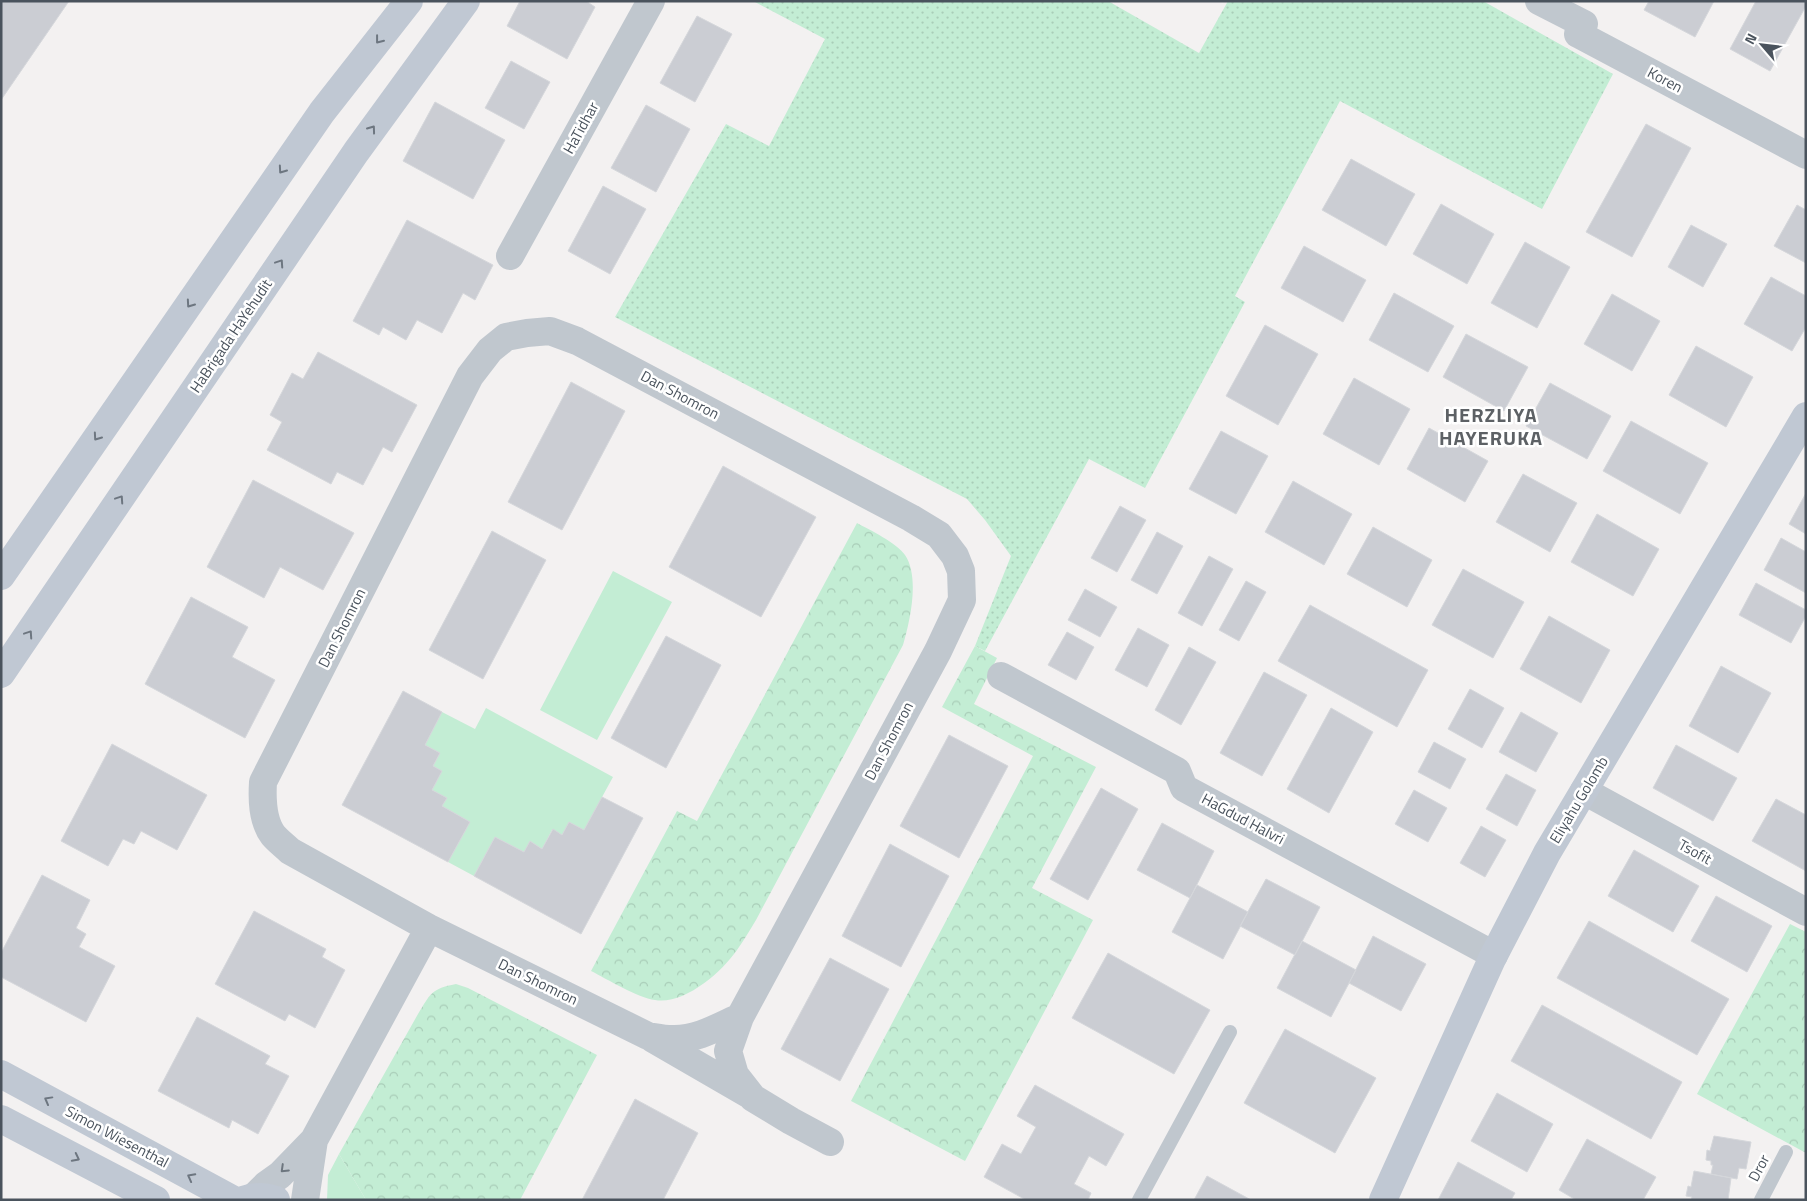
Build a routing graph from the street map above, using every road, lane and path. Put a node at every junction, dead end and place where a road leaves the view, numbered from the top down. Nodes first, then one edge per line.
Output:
1 (409, 1) edge
2 (466, 1) edge
3 (651, 1) edge
4 (1540, 1) edge
5 (1806, 155) edge
6 (510, 256) dead end
7 (1806, 416) edge
8 (1, 576) edge
9 (1, 674) edge
10 (1001, 676) dead end
11 (1584, 791) junction
12 (1806, 912) edge
13 (429, 928) junction
14 (1494, 955) junction
15 (740, 1017) junction
16 (1230, 1032) dead end
17 (648, 1036) junction
18 (1, 1074) edge
19 (753, 1098) junction
20 (1, 1119) edge
21 (314, 1140) junction
22 (830, 1142) dead end
23 (1786, 1152) dead end
24 (252, 1199) edge
25 (156, 1200) edge
26 (306, 1200) edge
27 (1139, 1200) edge
28 (1383, 1200) edge
29 (1761, 1200) edge

1 -> 8 main road
9 -> 2 main road, HaBrigada HaYehudit
3 - 6 street, HaTidhar
4 - 5 street, Koren
7 - 11 main road, Eliyahu Golomb
10 - 14 street, HaGdud HaIvri
11 - 12 street, Tsofit
11 - 14 main road, Eliyahu Golomb
13 - 15 street, Dan Shomron
13 - 17 street, Dan Shomron
13 - 21 street
14 - 28 main road, Eliyahu Golomb
15 - 17 street, Dan Shomron
15 - 19 street
16 - 27 lane
17 - 19 street, Dan Shomron
24 -> 18 main road, Simon Wiesenthal
19 - 22 street, Dan Shomron
20 -> 25 main road
21 -> 24 street
21 - 26 street
23 - 29 lane, Dror

